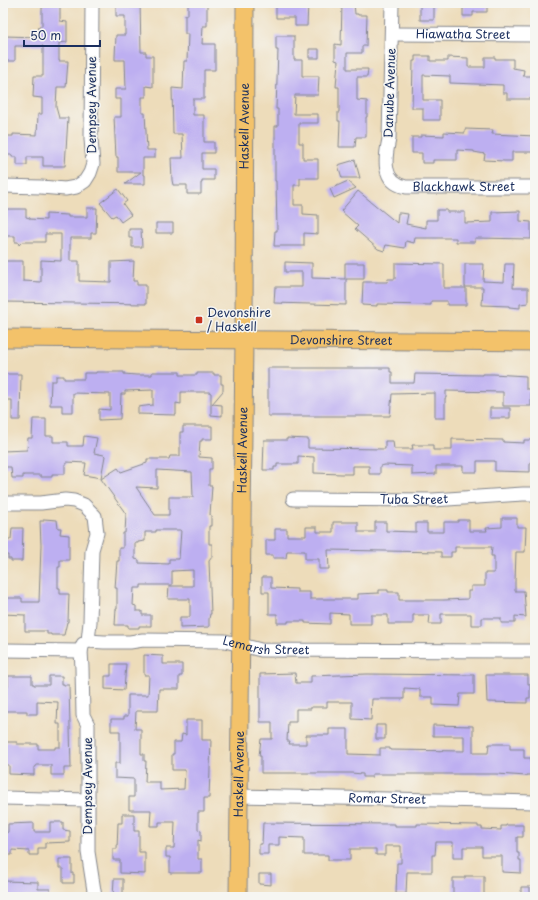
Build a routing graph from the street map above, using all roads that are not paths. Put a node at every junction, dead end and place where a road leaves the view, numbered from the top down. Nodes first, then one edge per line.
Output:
1 (92, 3) edge
2 (246, 3) edge
3 (392, 3) edge
4 (392, 34) junction
5 (535, 35) edge
6 (394, 181) joint
7 (3, 186) edge
8 (535, 187) edge
9 (3, 338) edge
10 (244, 340) junction
11 (535, 342) edge
12 (535, 494) edge
13 (293, 499) dead end
14 (3, 503) edge
15 (84, 646) junction
16 (241, 646) junction
17 (3, 650) edge
18 (535, 651) edge
19 (239, 796) junction
20 (3, 798) edge
21 (88, 800) junction
22 (535, 802) edge
23 (95, 897) edge
24 (238, 897) edge

1 - 7 street, Dempsey Avenue
2 - 10 main road, Haskell Avenue
3 - 4 street, Danube Avenue
4 - 5 street, Hiawatha Street
4 - 6 street, Danube Avenue
6 - 8 street, Blackhawk Street
9 - 10 main road, Devonshire Street
10 - 11 main road, Devonshire Street
10 - 16 main road, Haskell Avenue
12 - 13 street, Tuba Street
14 - 15 street, Dempsey Avenue
15 - 16 street, Lemarsh Street
15 - 17 street, Lemarsh Street
15 - 21 street, Dempsey Avenue
16 - 18 street, Lemarsh Street
16 - 19 main road, Haskell Avenue
19 - 22 street, Romar Street
19 - 24 main road, Haskell Avenue
20 - 21 street
21 - 23 street, Dempsey Avenue

